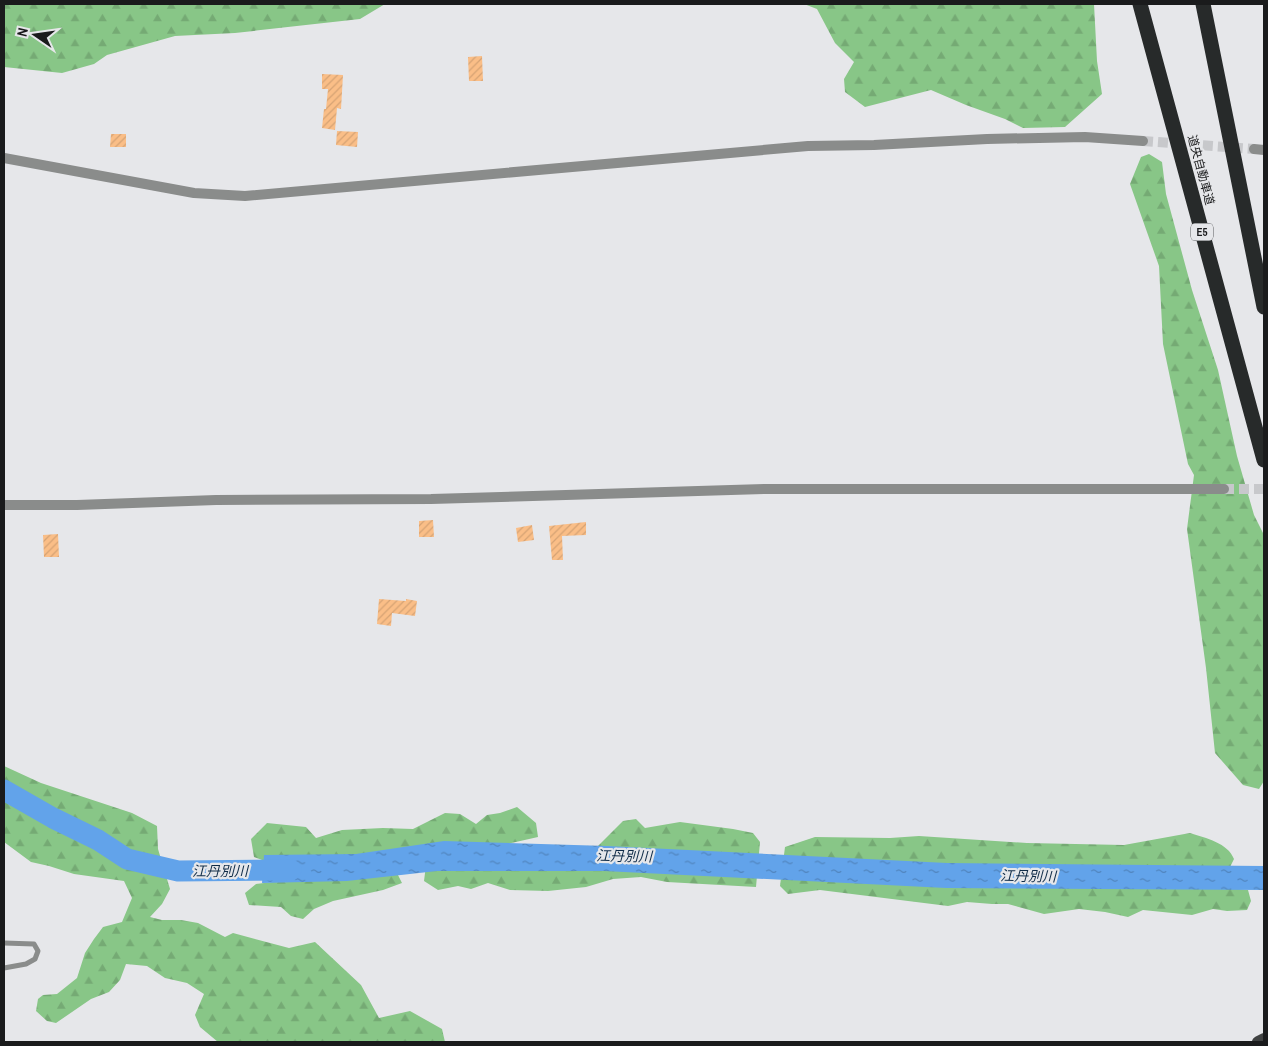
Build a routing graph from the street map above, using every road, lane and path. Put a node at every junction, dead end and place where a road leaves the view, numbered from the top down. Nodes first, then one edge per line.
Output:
1 (1140, 4) edge
2 (1203, 4) edge
3 (1143, 141) tunnel mouth
4 (4, 158) edge
5 (1264, 307) edge
6 (1264, 460) edge
7 (1224, 489) tunnel mouth
8 (4, 505) edge
9 (4, 943) edge
10 (4, 968) edge
11 (1264, 1039) edge
12 (1258, 1042) edge

1 - 6 highway, 道央自動車道 / E5
2 - 5 highway
3 - 4 street
7 - 8 street
9 - 10 lane
11 - 12 main road

